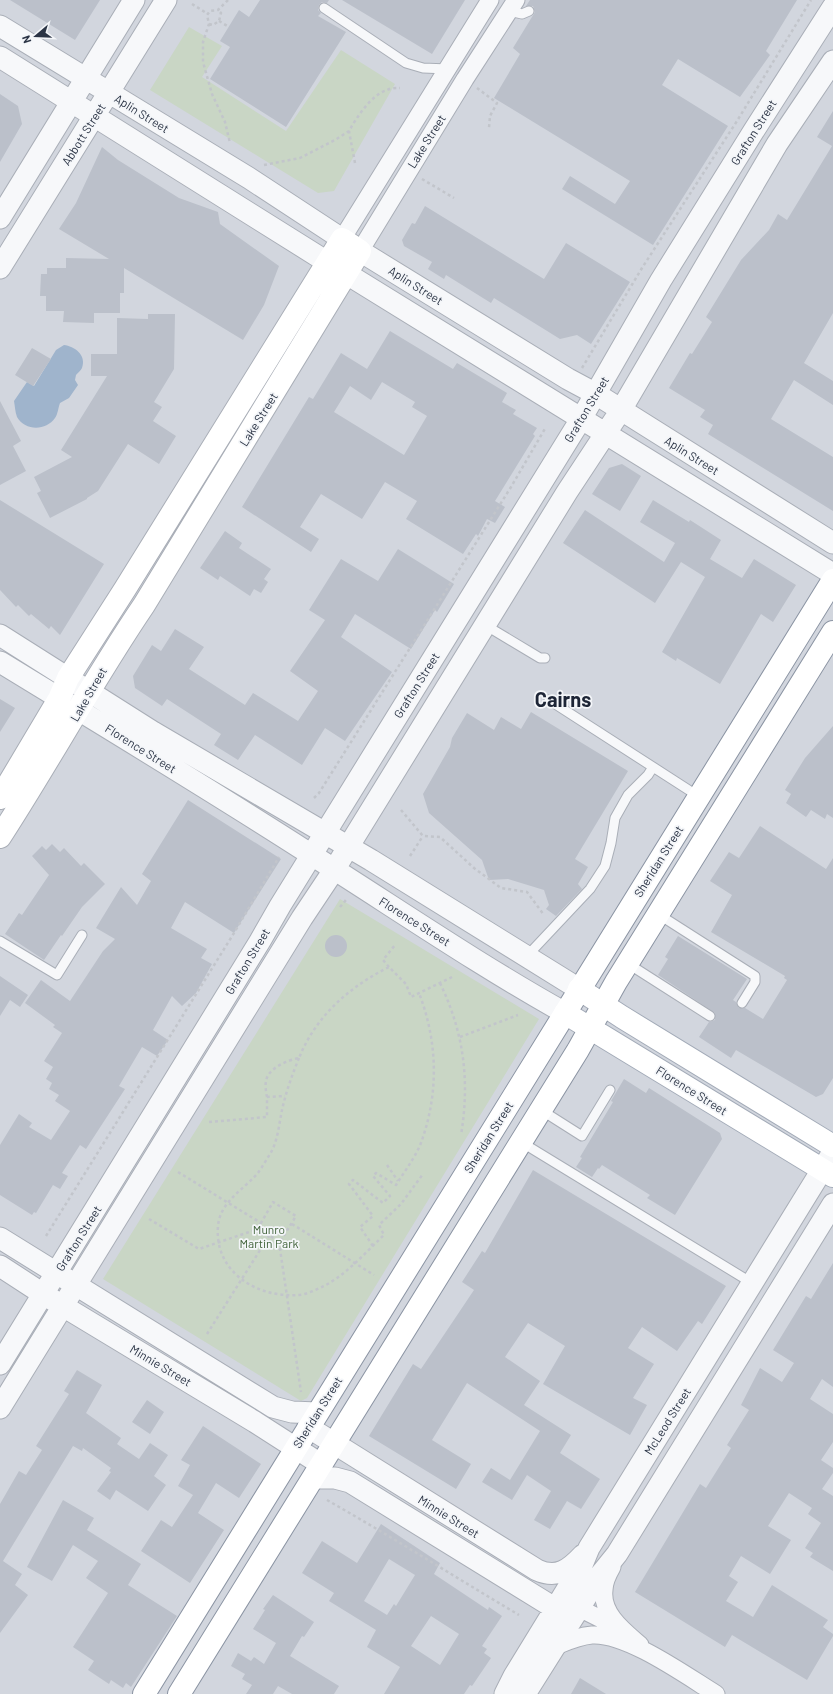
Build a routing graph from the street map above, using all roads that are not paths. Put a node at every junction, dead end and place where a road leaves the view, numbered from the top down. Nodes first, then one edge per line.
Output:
1 (134, 0) edge
2 (166, 0) edge
3 (490, 0) edge
4 (495, 0) edge
5 (518, 7) edge
6 (833, 7) edge
7 (324, 8) dead end
8 (0, 26) edge
9 (826, 28) edge
10 (0, 58) edge
11 (833, 61) edge
12 (448, 69) junction
13 (86, 79) junction
14 (109, 92) junction
15 (72, 101) junction
16 (94, 115) junction
17 (37, 158) junction
18 (58, 172) junction
19 (0, 218) edge
20 (342, 239) junction
21 (360, 251) junction
22 (327, 262) junction
23 (0, 268) edge
24 (347, 274) junction
25 (291, 319) junction
26 (311, 332) junction
27 (596, 394) junction
28 (620, 410) junction
29 (581, 419) junction
30 (606, 433) junction
31 (543, 479) junction
32 (567, 492) junction
33 (833, 543) edge
34 (833, 574) edge
35 (833, 580) edge
36 (125, 590) junction
37 (144, 605) junction
38 (486, 625) junction
39 (833, 632) edge
40 (0, 635) edge
41 (788, 654) junction
42 (545, 658) dead end
43 (0, 662) edge
44 (810, 669) junction
45 (68, 678) junction
46 (89, 690) junction
47 (59, 700) junction
48 (549, 700) dead end
49 (79, 710) junction
50 (381, 742) junction
51 (402, 759) junction
52 (653, 767) junction
53 (698, 796) junction
54 (0, 798) edge
55 (326, 834) junction
56 (0, 837) edge
57 (348, 846) junction
58 (664, 852) junction
59 (312, 855) junction
60 (687, 868) junction
61 (334, 870) junction
62 (280, 906) junction
63 (658, 914) junction
64 (302, 918) junction
65 (82, 935) dead end
66 (0, 941) edge
67 (527, 956) junction
68 (627, 963) junction
69 (579, 989) junction
70 (742, 1003) dead end
71 (602, 1004) junction
72 (565, 1013) junction
73 (710, 1016) dead end
74 (590, 1027) junction
75 (610, 1090) dead end
76 (541, 1110) junction
77 (521, 1142) junction
78 (833, 1146) edge
79 (829, 1166) edge
80 (103, 1198) junction
81 (833, 1204) edge
82 (124, 1206) junction
83 (8, 1256) edge
84 (56, 1273) junction
85 (752, 1283) junction
86 (76, 1285) junction
87 (43, 1294) junction
88 (63, 1306) junction
89 (117, 1310) junction
90 (104, 1330) junction
91 (0, 1364) edge
92 (3, 1396) edge
93 (266, 1403) junction
94 (312, 1420) junction
95 (255, 1422) junction
96 (335, 1444) junction
97 (295, 1448) junction
98 (376, 1470) junction
99 (318, 1472) junction
100 (363, 1490) junction
101 (589, 1548) junction
102 (617, 1554) junction
103 (522, 1561) junction
104 (510, 1580) junction
105 (556, 1607) junction
106 (578, 1610) junction
107 (632, 1638) junction
108 (556, 1646) junction
109 (647, 1652) junction
110 (144, 1694) edge
111 (179, 1694) edge
112 (505, 1694) edge
113 (525, 1694) edge
114 (716, 1694) edge

1 - 13 street
2 - 14 street, Abbott Street
3 - 12 street, Lake Street
4 - 5 street
5 - 21 street, Lake Street
6 - 9 street, Grafton Street
7 - 12 lane
8 - 13 street, Aplin Street
9 - 27 street, Grafton Street
10 - 15 street
11 - 28 street, Grafton Street
12 - 20 street, Lake Street
13 - 14 street, Aplin Street
13 - 15 street
14 - 16 street, Abbott Street
14 - 20 street, Aplin Street
15 - 16 street
15 - 17 street
16 - 18 street, Abbott Street
16 - 22 street
17 - 18 street
17 - 19 street
18 - 23 street, Abbott Street
20 - 21 main road, Aplin Street
20 - 22 main road, Lake Street
21 - 24 main road, Lake Street
21 - 27 street, Aplin Street
22 - 24 main road
22 - 25 main road, Lake Street
24 - 26 main road, Lake Street
24 - 29 street
25 - 26 main road
25 - 36 main road, Lake Street
26 - 37 main road, Lake Street
27 - 28 street, Aplin Street
27 - 29 street, Grafton Street
28 - 30 street, Grafton Street
28 - 33 street, Aplin Street
29 - 30 street
29 - 31 street, Grafton Street
30 - 32 street, Grafton Street
30 - 34 street
31 - 32 street
31 - 50 street, Grafton Street
32 - 38 street, Grafton Street
35 - 41 main road, Sheridan Street
36 - 37 street
36 - 45 main road, Lake Street
37 - 46 main road, Lake Street
38 - 42 lane
38 - 51 street, Grafton Street
39 - 44 main road
40 - 45 street, Florence Street
41 - 44 main road
41 - 53 main road, Sheridan Street
43 - 47 street, Florence Street
44 - 60 main road
45 - 46 street, Florence Street
45 - 47 main road, Lake Street
46 - 49 main road, Lake Street
46 - 55 street, Florence Street
47 - 49 street, Florence Street
47 - 54 main road, Lake Street
48 - 52 lane
49 - 56 main road, Lake Street
49 - 59 street, Florence Street
50 - 51 street
50 - 55 street, Grafton Street
51 - 57 street, Grafton Street
52 - 53 lane
52 - 67 lane
53 - 58 main road, Sheridan Street
55 - 57 street, Florence Street
55 - 59 street, Grafton Street
57 - 61 street, Grafton Street
57 - 67 street, Florence Street
58 - 60 main road
58 - 69 main road, Sheridan Street
59 - 61 street, Florence Street
59 - 62 street, Grafton Street
60 - 63 main road
61 - 64 street, Grafton Street
61 - 72 street, Florence Street
62 - 64 street
62 - 80 street, Grafton Street
63 - 68 main road
63 - 70 lane
64 - 82 street, Grafton Street
65 - 66 lane
67 - 69 street, Florence Street
68 - 71 main road
68 - 73 lane
69 - 71 main road, Florence Street
69 - 72 main road, Sheridan Street
71 - 74 main road
71 - 78 main road, Florence Street
72 - 74 main road, Florence Street
72 - 94 main road, Sheridan Street
74 - 76 main road
74 - 79 main road, Florence Street
75 - 76 lane
76 - 77 main road
77 - 85 lane
77 - 96 main road
79 - 85 street, McLeod Street
80 - 82 street
80 - 84 street, Grafton Street
81 - 102 street
82 - 86 street, Grafton Street
83 - 84 street, Minnie Street
83 - 87 street, Minnie Street
84 - 86 street, Minnie Street
84 - 87 street, Grafton Street
85 - 101 street, McLeod Street
86 - 88 street, Grafton Street
86 - 89 street, Minnie Street
87 - 88 street, Minnie Street
87 - 91 street, Grafton Street
88 - 90 street, Minnie Street
88 - 92 street, Grafton Street
89 - 90 street
89 - 93 street, Minnie Street
90 - 95 street, Minnie Street
93 - 94 street, Minnie Street
93 - 95 street
94 - 96 street, Minnie Street
94 - 97 main road, Sheridan Street
95 - 97 street, Minnie Street
96 - 98 street, Minnie Street
96 - 99 main road
97 - 99 street, Minnie Street
97 - 110 main road, Sheridan Street
98 - 100 street
98 - 103 street, Minnie Street
99 - 100 street, Minnie Street
99 - 111 main road
100 - 104 street, Minnie Street
101 - 103 street, Minnie Street
101 - 105 street, McLeod Street
102 - 106 street
102 - 107 street, Minnie Street
103 - 104 street
104 - 105 street, Minnie Street
105 - 106 street, Minnie Street
105 - 112 street, McLeod Street
106 - 107 street, Minnie Street
106 - 108 street
107 - 109 street, Minnie Street
108 - 109 street, Minnie Street
108 - 113 street
109 - 114 street, Minnie Street

